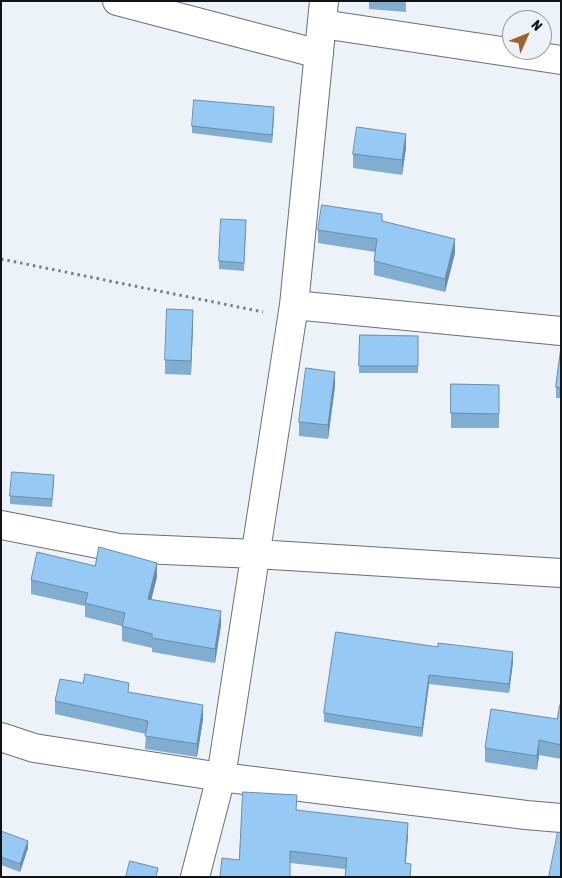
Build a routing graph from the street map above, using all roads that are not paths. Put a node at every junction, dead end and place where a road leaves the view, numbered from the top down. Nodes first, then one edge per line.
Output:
1 (117, 1) edge
2 (323, 13) edge
3 (318, 54) junction
4 (561, 60) edge
5 (294, 305) junction
6 (561, 331) edge
7 (1, 525) edge
8 (256, 554) junction
9 (561, 573) edge
10 (1, 737) edge
11 (221, 777) junction
12 (561, 818) edge
13 (195, 877) edge

1 - 3 street
2 - 3 street
2 - 4 street
3 - 5 street
5 - 6 street
5 - 8 street
7 - 8 street
8 - 9 street
8 - 11 street
10 - 11 street
11 - 12 street
11 - 13 street

